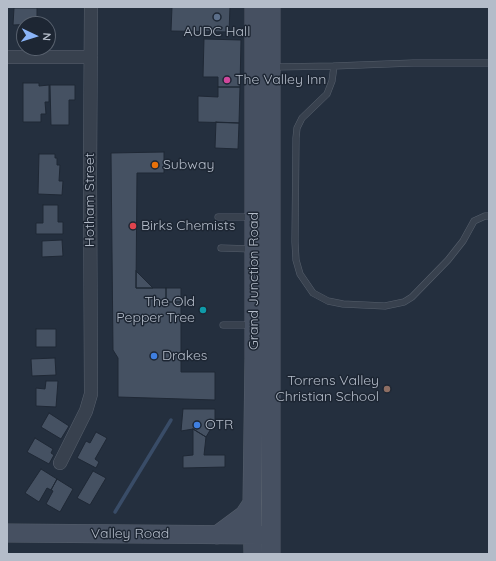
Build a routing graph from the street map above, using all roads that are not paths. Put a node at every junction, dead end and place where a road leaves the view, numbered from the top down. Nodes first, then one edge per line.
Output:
1 (91, 7) edge
2 (254, 7) edge
3 (271, 7) edge
4 (7, 57) edge
5 (91, 57) junction
6 (489, 63) edge
7 (262, 66) junction
8 (334, 66) junction
9 (271, 190) junction
10 (489, 216) edge
11 (218, 217) dead end
12 (254, 217) junction
13 (221, 248) dead end
14 (254, 250) junction
15 (271, 263) junction
16 (271, 305) junction
17 (223, 325) dead end
18 (254, 325) junction
19 (254, 358) junction
20 (60, 463) dead end
21 (252, 503) junction
22 (7, 533) edge
23 (216, 535) junction
24 (252, 535) junction
25 (271, 535) junction
26 (253, 554) edge
27 (271, 554) edge

1 - 5 street, Hotham Street
2 - 7 main road, Grand Junction Road
3 - 7 main road, Grand Junction Road
4 - 5 street
5 - 20 street, Hotham Street
6 - 8 lane
7 - 8 lane
7 - 9 main road, Grand Junction Road
7 - 12 main road, Grand Junction Road
8 - 10 lane
9 - 12 main road
9 - 15 main road, Grand Junction Road
11 - 12 lane
12 - 14 main road, Grand Junction Road
13 - 14 lane
14 - 15 main road
14 - 18 main road, Grand Junction Road
15 - 16 main road, Grand Junction Road
16 - 19 main road
16 - 25 main road, Grand Junction Road
17 - 18 lane
18 - 19 main road, Grand Junction Road
19 - 21 main road, Grand Junction Road
21 - 23 main road
21 - 24 main road, Grand Junction Road
22 - 23 main road, Valley Road
23 - 24 main road, Valley Road
24 - 25 main road, Valley Road
24 - 26 main road, Grand Junction Road
25 - 27 main road, Grand Junction Road

